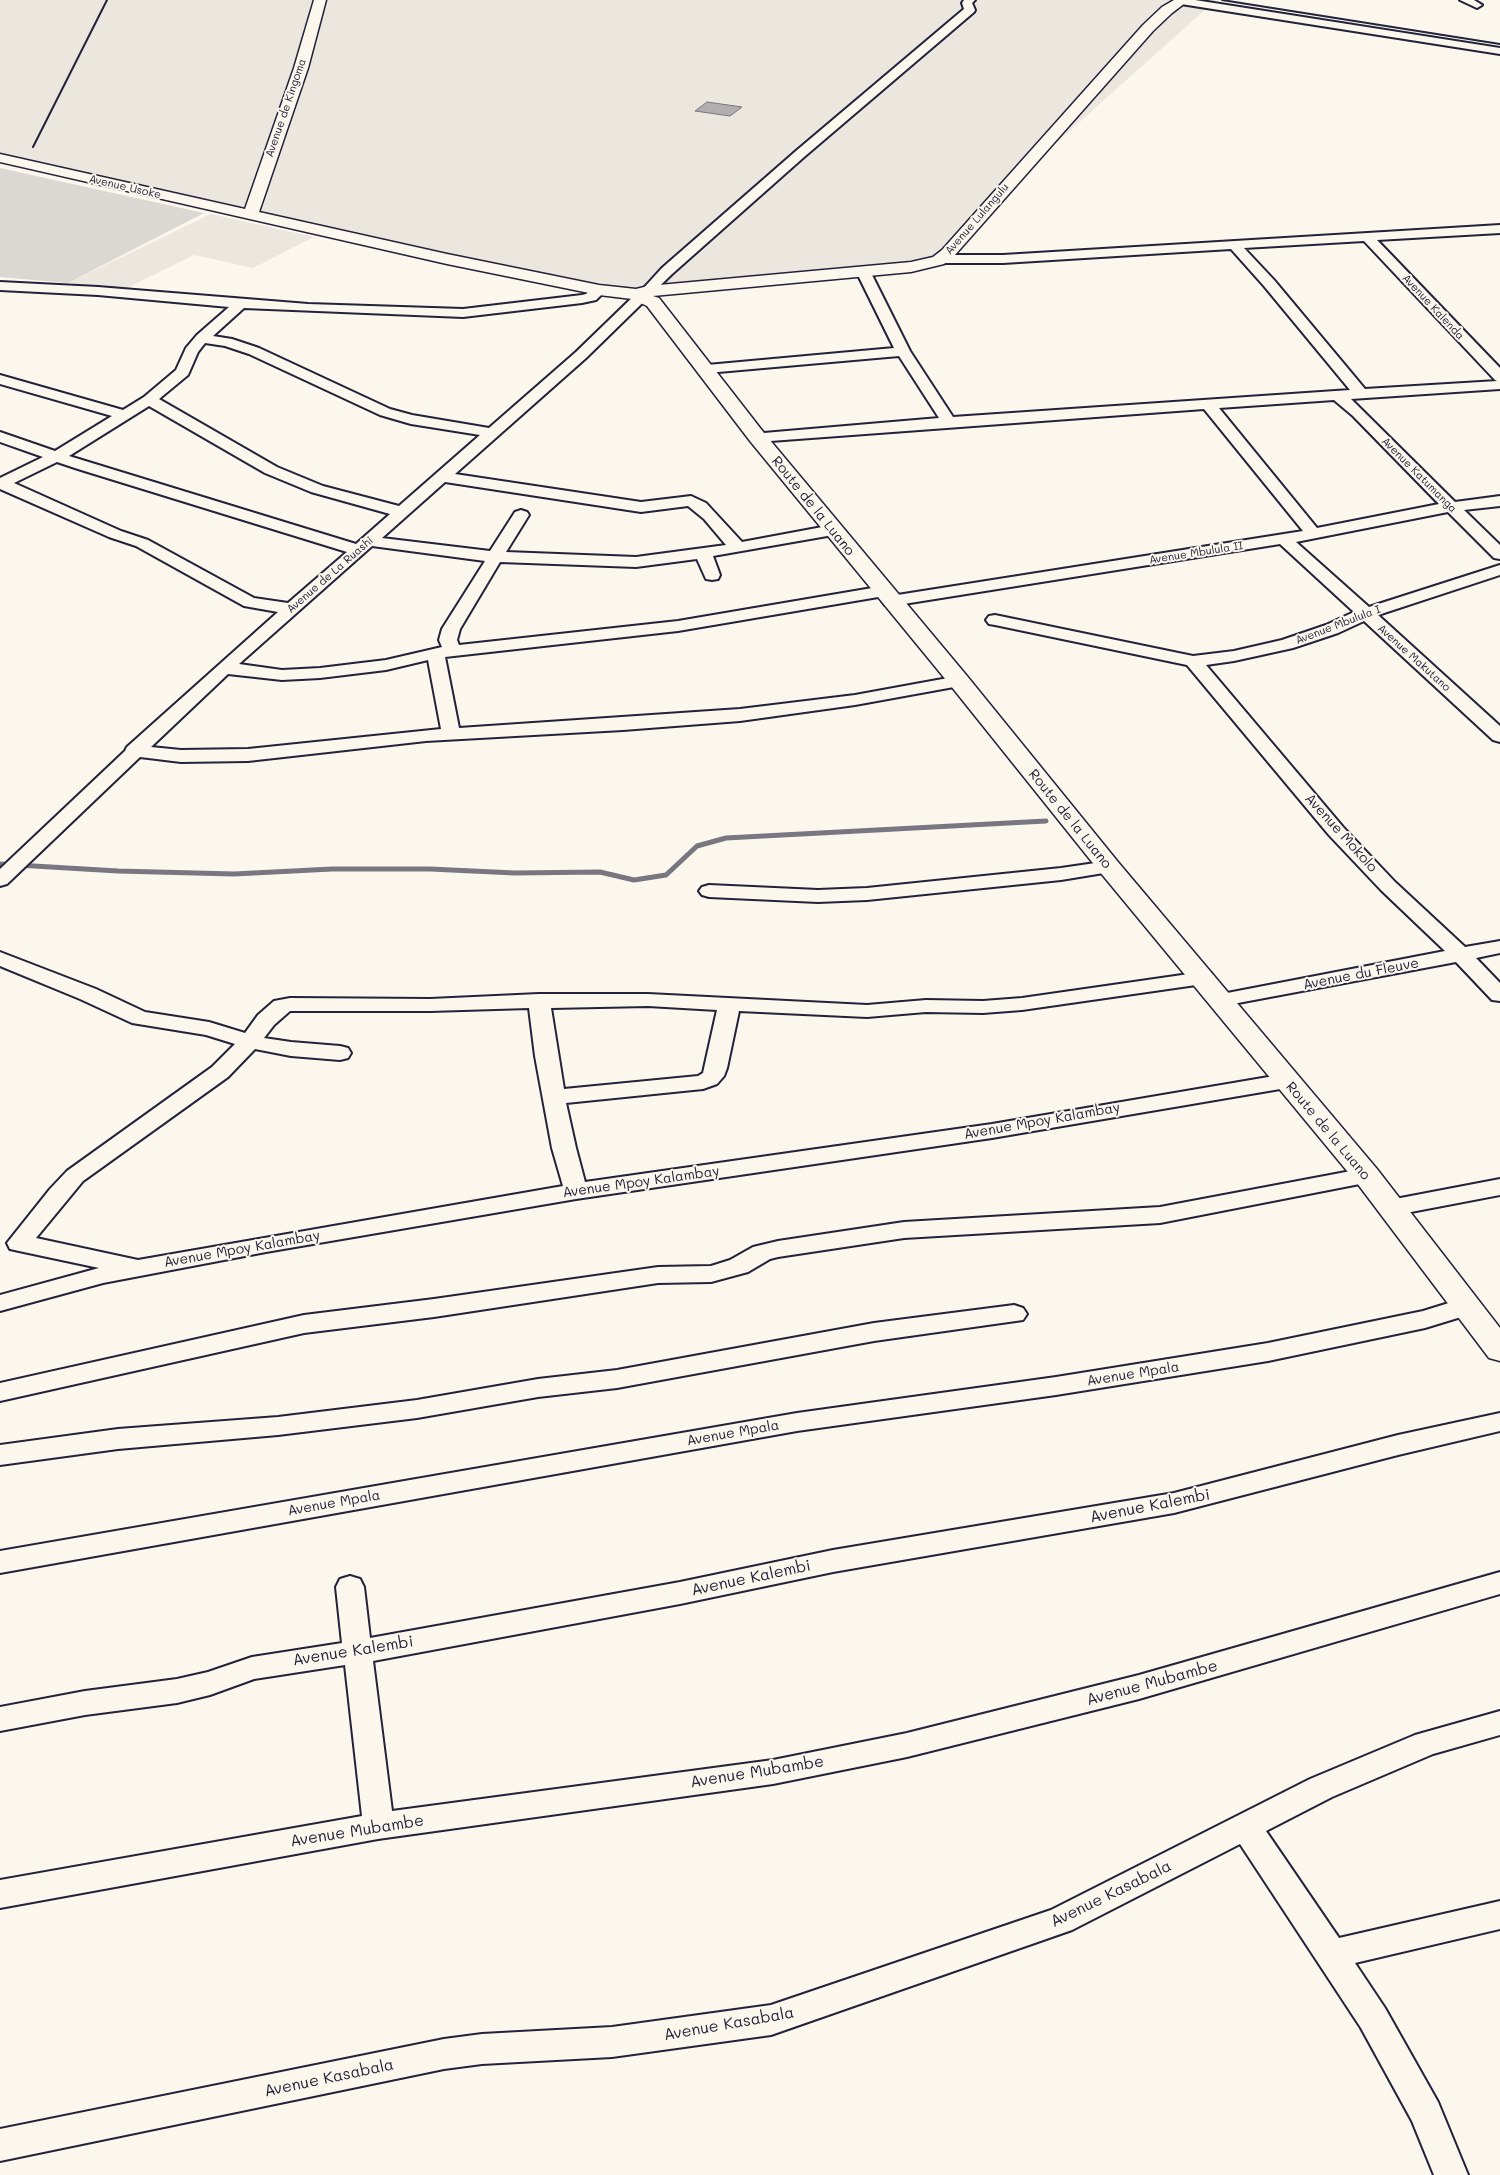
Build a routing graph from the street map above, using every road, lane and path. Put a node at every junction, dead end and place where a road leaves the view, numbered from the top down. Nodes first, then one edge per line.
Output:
1 (320, 0) edge
2 (970, 0) edge
3 (1465, 0) edge
4 (1182, 1) edge
5 (1477, 5) dead end
6 (1500, 51) edge
7 (0, 158) edge
8 (250, 216) junction
9 (1500, 229) edge
10 (1367, 237) junction
11 (1233, 244) junction
12 (942, 258) junction
13 (863, 271) junction
14 (0, 286) edge
15 (599, 290) junction
16 (642, 293) junction
17 (241, 304) junction
18 (202, 338) junction
19 (903, 351) junction
20 (707, 369) junction
21 (1500, 377) edge
22 (0, 379) edge
23 (1500, 385) edge
24 (1361, 394) junction
25 (1338, 396) junction
26 (150, 400) junction
27 (1208, 404) junction
28 (124, 415) junction
29 (949, 422) junction
30 (493, 433) junction
31 (0, 437) edge
32 (757, 437) junction
33 (55, 456) junction
34 (443, 477) junction
35 (1500, 501) edge
36 (1451, 507) junction
37 (403, 512) junction
38 (521, 515) dead end
39 (833, 530) junction
40 (1314, 534) junction
41 (1284, 540) junction
42 (363, 546) junction
43 (738, 548) junction
44 (703, 553) junction
45 (1500, 554) edge
46 (495, 557) junction
47 (1500, 570) edge
48 (712, 575) dead end
49 (887, 596) junction
50 (290, 609) junction
51 (1365, 614) junction
52 (995, 620) dead end
53 (444, 652) junction
54 (1193, 661) junction
55 (224, 668) junction
56 (959, 680) junction
57 (450, 734) junction
58 (1500, 736) edge
59 (134, 751) junction
60 (1109, 867) junction
61 (11, 870) edge
62 (709, 891) dead end
63 (1500, 947) edge
64 (1461, 955) junction
65 (0, 958) edge
66 (1203, 978) junction
67 (1500, 995) edge
68 (539, 1000) junction
69 (1222, 1000) junction
70 (729, 1005) junction
71 (250, 1042) junction
72 (340, 1053) dead end
73 (1286, 1081) junction
74 (555, 1098) junction
75 (1367, 1176) junction
76 (1500, 1187) edge
77 (576, 1191) junction
78 (1390, 1208) junction
79 (9, 1242) edge
80 (138, 1268) junction
81 (0, 1303) edge
82 (1465, 1307) junction
83 (1014, 1314) dead end
84 (1500, 1350) edge
85 (0, 1392) edge
86 (1500, 1422) edge
87 (0, 1455) edge
88 (0, 1562) edge
89 (1500, 1583) edge
90 (350, 1587) dead end
91 (358, 1652) junction
92 (0, 1719) edge
93 (1500, 1723) edge
94 (378, 1826) junction
95 (1246, 1827) junction
96 (0, 1894) edge
97 (1500, 1915) edge
98 (1332, 1954) junction
99 (0, 2145) edge
100 (1451, 2175) edge

1 - 8 street, Avenue de Kingoma
2 - 16 street, Avenue de La Ruashi
3 - 5 street
4 - 6 street
4 - 12 street, Avenue Lulangulu
7 - 8 street, Avenue Usoke
8 - 15 street, Avenue Usoke
9 - 10 street
10 - 11 street
10 - 21 street, Avenue Kalenda
11 - 12 street
11 - 24 street
12 - 13 street, Avenue Lulangulu
13 - 16 street, Avenue Lulangulu
13 - 19 street
14 - 17 street
15 - 16 street, Avenue Lulangulu
15 - 17 street
16 - 20 street, Route de la Luano
16 - 30 street, Avenue de La Ruashi
17 - 18 street
18 - 26 street
18 - 30 street
19 - 20 street
19 - 29 street
20 - 32 street, Route de la Luano
22 - 28 street
23 - 24 street
24 - 25 street
25 - 27 street
25 - 36 street, Avenue Katumanga
26 - 28 street
26 - 37 street
27 - 29 street
27 - 40 street
28 - 33 street
29 - 32 street
30 - 34 street, Avenue de La Ruashi
31 - 33 street
32 - 39 street, Route de la Luano
33 - 42 street
33 - 50 street
34 - 37 street, Avenue de La Ruashi
34 - 43 street
35 - 36 street, Avenue Mbulula II
36 - 40 street, Avenue Mbulula II
36 - 45 street, Avenue Katumanga
37 - 42 street, Avenue de La Ruashi
38 - 46 street
39 - 43 street
39 - 49 street, Route de la Luano
40 - 41 street, Avenue Mbulula II
41 - 49 street, Avenue Mbulula II
41 - 51 street, Avenue Makutano
42 - 46 street
42 - 50 street, Avenue de La Ruashi
43 - 44 street
44 - 46 street
44 - 48 street
46 - 53 street
47 - 51 street, Avenue Mbulula I
49 - 53 street, Avenue Mbulula II
49 - 56 street, Route de la Luano
50 - 55 street, Avenue de La Ruashi
51 - 54 street, Avenue Mbulula I
51 - 58 street, Avenue Makutano
52 - 54 street, Avenue Mbulula I
53 - 55 street, Avenue Mbulula II
53 - 57 street
54 - 64 street, Avenue Mokolo
55 - 59 street, Avenue de La Ruashi
56 - 57 street
56 - 60 street, Route de la Luano
57 - 59 street
59 - 61 street, Avenue de La Ruashi
60 - 62 street
60 - 66 street, Route de la Luano
63 - 64 street, Avenue du Fleuve
64 - 67 street, Avenue Mokolo
64 - 69 street, Avenue du Fleuve
65 - 71 street
66 - 69 street, Route de la Luano
66 - 70 street
68 - 70 street
68 - 71 street
68 - 74 street
69 - 73 street, Route de la Luano
70 - 74 street
71 - 72 street
71 - 79 street
73 - 75 street, Route de la Luano
73 - 77 street, Avenue Mpoy Kalambay
74 - 77 street
75 - 78 street, Route de la Luano
75 - 85 street
76 - 78 street
77 - 80 street, Avenue Mpoy Kalambay
78 - 82 street, Route de la Luano
79 - 80 street
80 - 81 street, Avenue Mpoy Kalambay
82 - 84 street, Route de la Luano
82 - 88 street, Avenue Mpala
83 - 87 street
86 - 91 street, Avenue Kalembi
89 - 94 street, Avenue Mubambe
90 - 91 street
91 - 92 street, Avenue Kalembi
91 - 94 street
93 - 95 street, Avenue Kasabala
94 - 96 street, Avenue Mubambe
95 - 98 street
95 - 99 street, Avenue Kasabala
97 - 98 street
98 - 100 street

